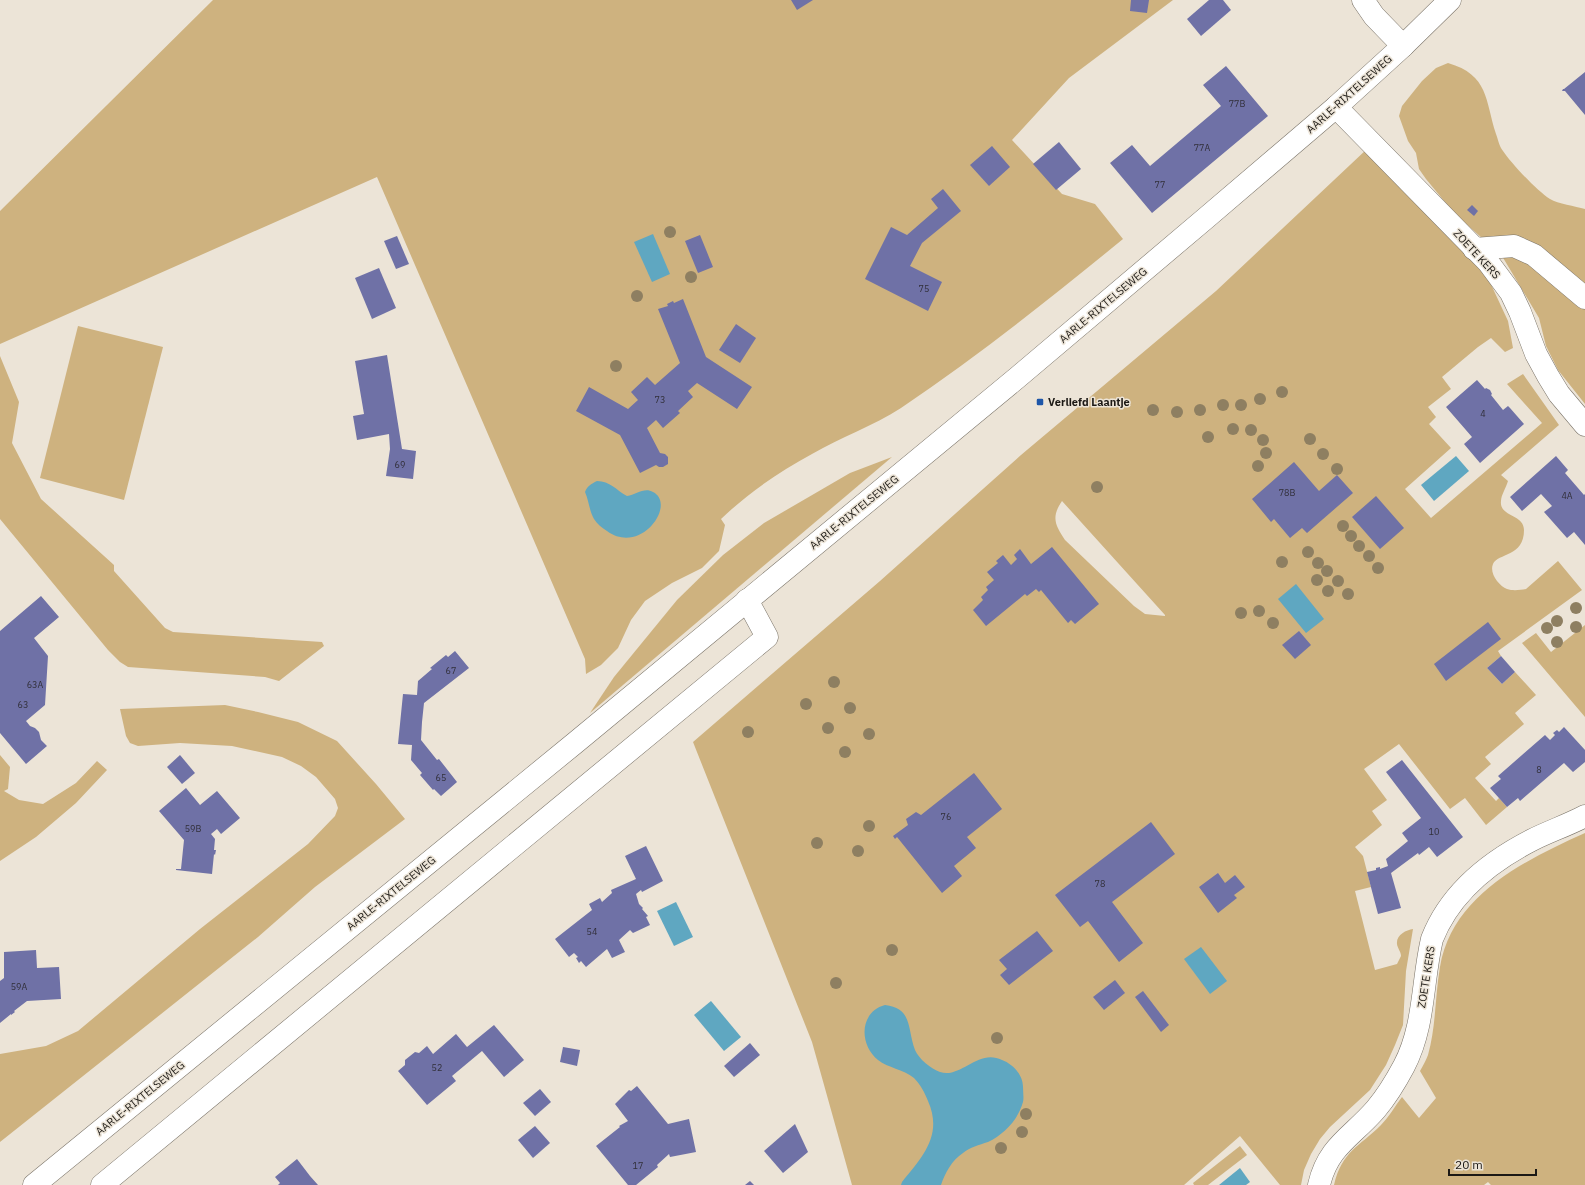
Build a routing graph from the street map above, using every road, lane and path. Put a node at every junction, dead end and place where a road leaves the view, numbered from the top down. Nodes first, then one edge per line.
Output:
1 (1363, 0) edge
2 (1450, 0) edge
3 (1403, 46) junction
4 (1336, 106) junction
5 (1474, 249) junction
6 (1585, 298) edge
7 (1585, 424) edge
8 (747, 600) junction
9 (1585, 816) edge
10 (34, 1185) edge
11 (102, 1185) edge
12 (1319, 1185) edge

1 - 3 street
2 - 3 street, AARLE-RIXTELSEWEG
3 - 4 street, AARLE-RIXTELSEWEG
4 - 5 street, ZOETE KERS
4 - 8 street, AARLE-RIXTELSEWEG
5 - 6 street
5 - 7 street, ZOETE KERS
8 - 10 street, AARLE-RIXTELSEWEG
8 - 11 street
9 - 12 street, ZOETE KERS

